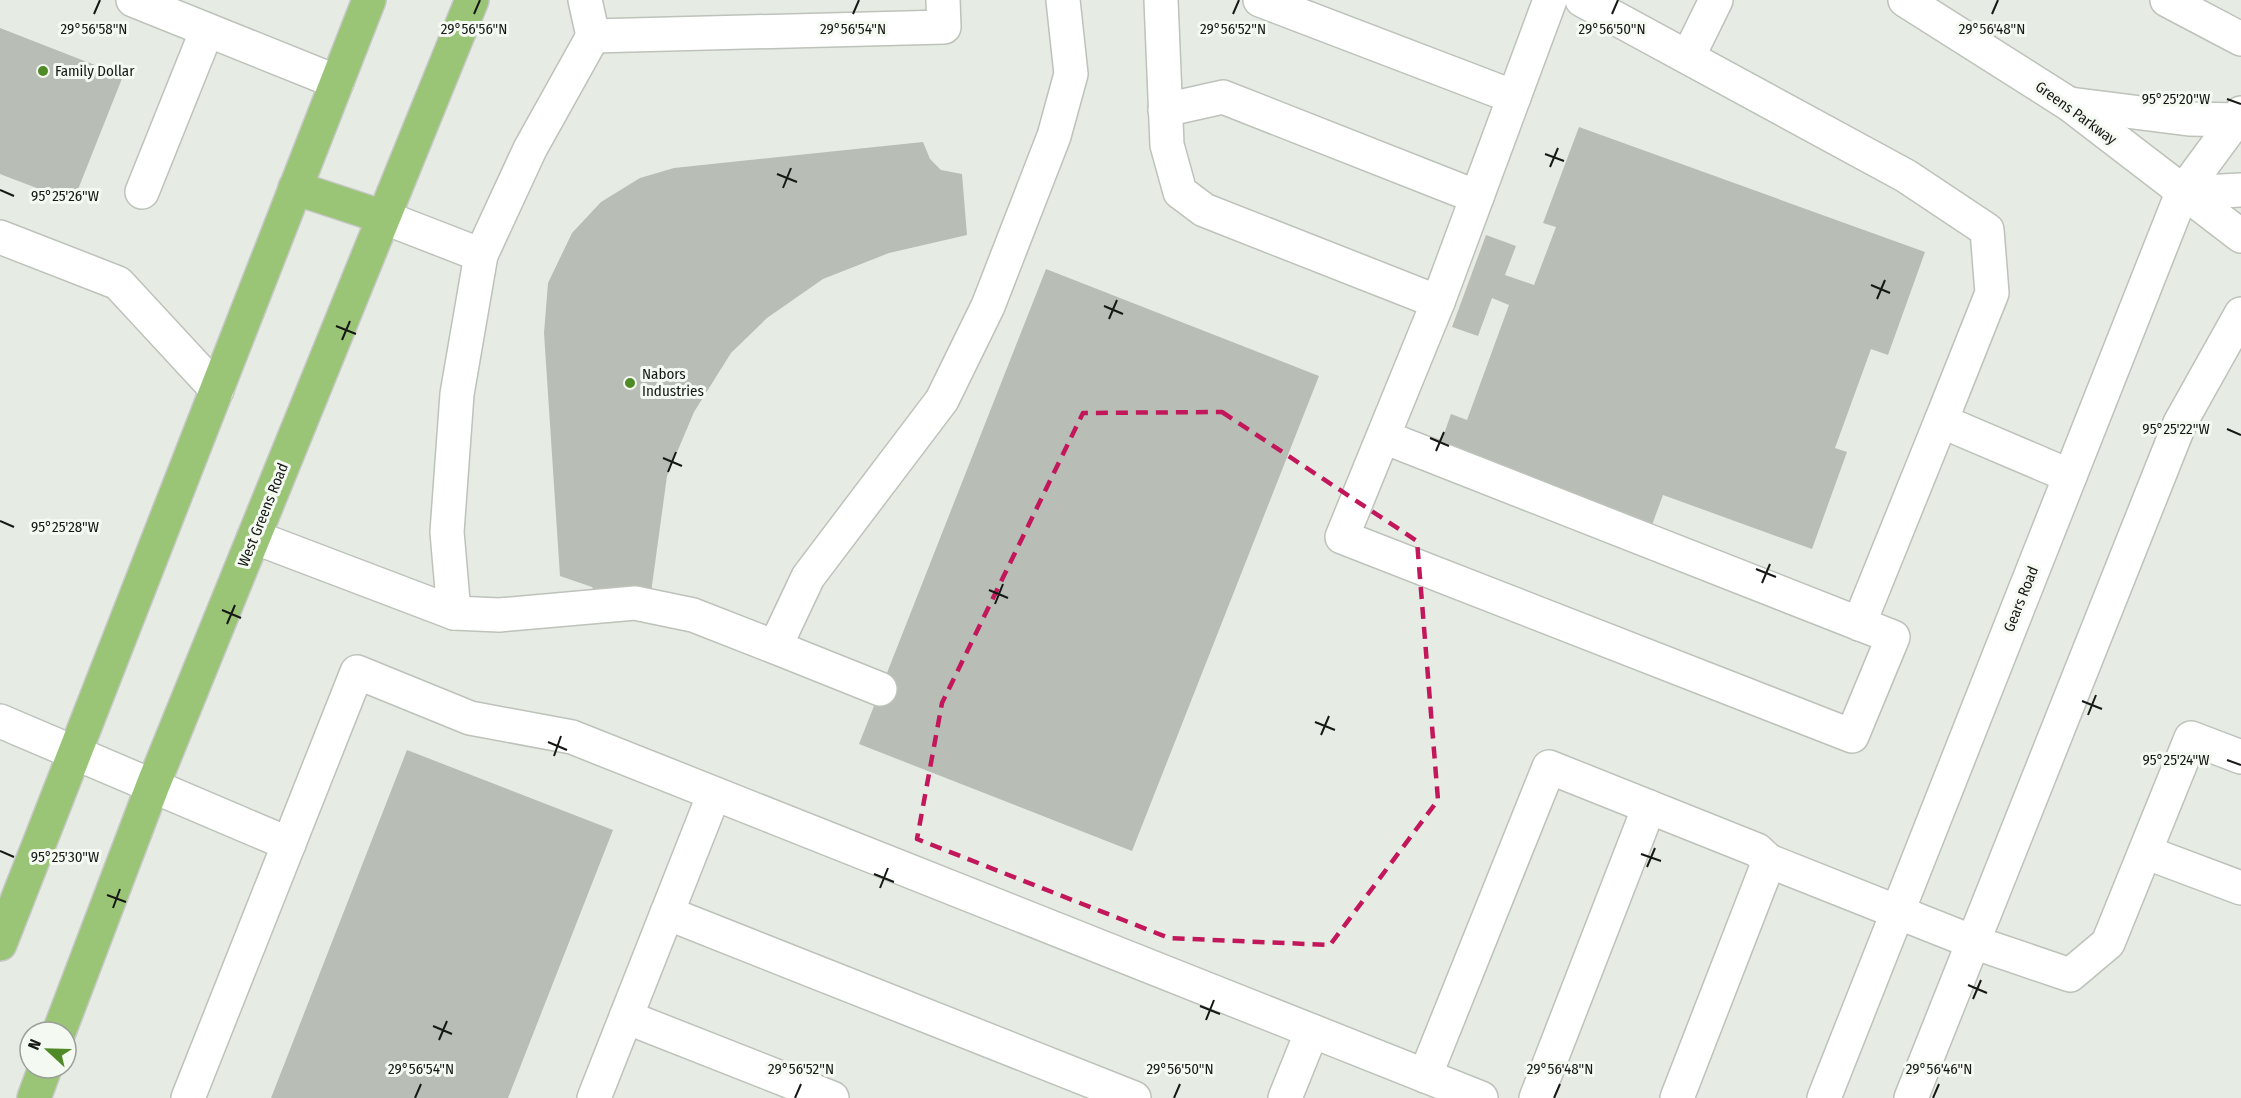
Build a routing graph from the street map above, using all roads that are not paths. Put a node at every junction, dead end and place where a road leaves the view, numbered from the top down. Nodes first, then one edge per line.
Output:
1 (133, 0) edge
2 (369, 0) edge
3 (472, 0) edge
4 (585, 0) edge
5 (943, 0) edge
6 (1062, 0) edge
7 (1161, 0) edge
8 (1260, 0) edge
9 (1550, 0) edge
10 (1582, 0) edge
11 (1716, 0) edge
12 (1905, 0) edge
13 (2167, 0) edge
14 (207, 30) junction
15 (593, 36) junction
16 (2241, 39) edge
17 (1688, 57) junction
18 (337, 82) junction
19 (1514, 97) junction
20 (2069, 104) junction
21 (1165, 110) junction
22 (2239, 118) edge
23 (295, 188) junction
24 (2241, 190) edge
25 (142, 192) dead end
26 (2182, 193) junction
27 (1477, 197) junction
28 (383, 217) junction
29 (2241, 236) edge
30 (0, 237) edge
31 (481, 255) junction
32 (1438, 302) junction
33 (2241, 314) edge
34 (217, 390) junction
35 (1941, 421) junction
36 (1383, 437) junction
37 (2070, 477) junction
38 (254, 537) junction
39 (454, 613) junction
40 (1860, 624) junction
41 (775, 647) junction
42 (880, 689) dead end
43 (0, 721) edge
44 (75, 753) junction
45 (2241, 757) edge
46 (153, 785) junction
47 (714, 794) junction
48 (1649, 807) junction
49 (289, 844) junction
50 (2145, 852) junction
51 (1769, 861) junction
52 (2241, 888) edge
53 (1897, 912) junction
54 (667, 913) junction
55 (1973, 942) junction
56 (0, 944) edge
57 (626, 1017) junction
58 (64, 1020) edge
59 (1312, 1031) junction
60 (1425, 1076) junction
61 (41, 1080) edge
62 (34, 1098) edge
63 (188, 1098) edge
64 (594, 1098) edge
65 (832, 1098) edge
66 (1134, 1098) edge
67 (1285, 1098) edge
68 (1481, 1098) edge
69 (1536, 1098) edge
70 (1677, 1098) edge
71 (1824, 1098) edge
72 (1911, 1098) edge

1 - 14 street
2 - 18 main road
3 - 28 main road, West Greens Road
4 - 15 street
5 - 15 street
6 - 41 street
7 - 21 street
8 - 19 street
9 - 19 street
10 - 17 street
11 - 17 street
12 - 20 street, Greens Parkway
13 - 16 street
14 - 18 street
14 - 25 street
15 - 31 street
17 - 35 street
18 - 23 main road
19 - 27 street
20 - 22 street
20 - 26 street, Greens Parkway
21 - 27 street
21 - 32 street
22 - 26 street, Gears Road
23 - 28 main road
23 - 34 main road
24 - 26 street
26 - 29 street, Greens Parkway
26 - 37 street, Gears Road
27 - 32 street
28 - 31 street
28 - 38 main road, West Greens Road
30 - 34 street
31 - 39 street
32 - 36 street
33 - 55 street
34 - 44 main road
35 - 37 street
35 - 40 street
36 - 40 street
36 - 40 street
37 - 53 street, Gears Road
38 - 39 street
38 - 46 main road, West Greens Road
39 - 41 street
41 - 42 street
43 - 44 street
44 - 46 street
44 - 56 main road
45 - 50 street
46 - 49 street
46 - 58 main road, West Greens Road
47 - 49 street
47 - 54 street
47 - 59 street
48 - 51 street
48 - 60 street
48 - 69 street
49 - 63 street
50 - 52 street
50 - 55 street
51 - 53 street
51 - 70 street
53 - 55 street
53 - 71 street, Gears Road
54 - 57 street
54 - 66 street
55 - 72 street
57 - 64 street
57 - 65 street
59 - 60 street
59 - 67 street
60 - 68 street
61 - 62 main road

